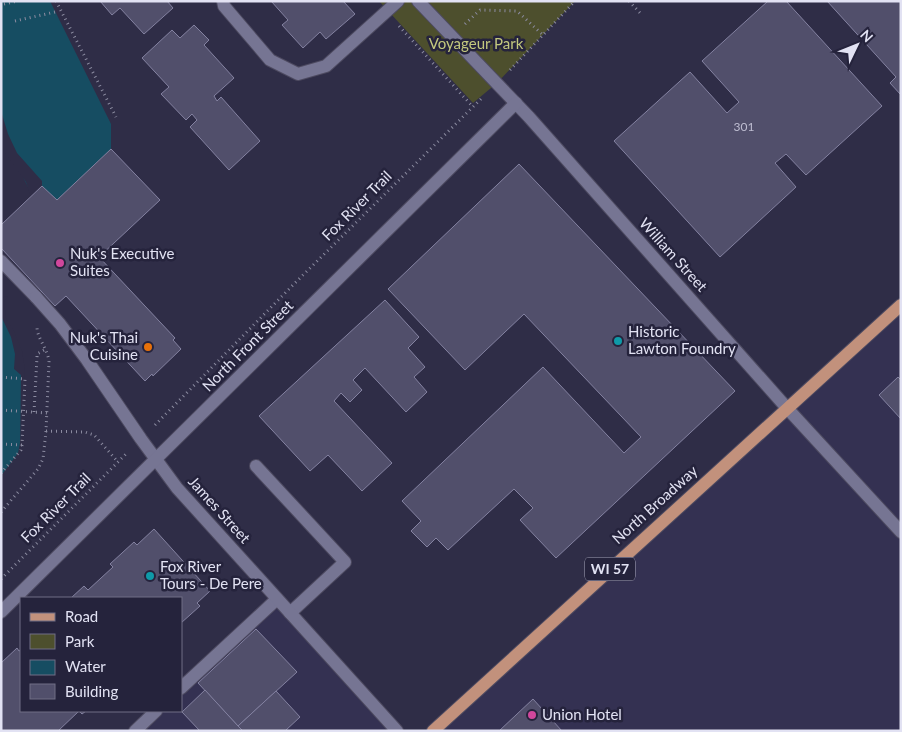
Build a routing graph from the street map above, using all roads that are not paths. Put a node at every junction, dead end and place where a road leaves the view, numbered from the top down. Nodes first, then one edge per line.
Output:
1 (223, 1) edge
2 (398, 1) edge
3 (418, 1) edge
4 (516, 103) junction
5 (1, 261) edge
6 (901, 305) edge
7 (786, 407) junction
8 (156, 460) junction
9 (256, 466) dead end
10 (901, 532) edge
11 (277, 599) junction
12 (1, 612) edge
13 (290, 613) junction
14 (182, 687) edge
15 (155, 712) edge
16 (135, 731) edge
17 (397, 731) edge
18 (433, 731) edge

1 - 2 street
3 - 4 street, William Street
4 - 7 street, William Street
4 - 8 street, North Front Street
5 - 8 street, James Street
6 - 7 main road, North Broadway / WI 57
7 - 10 street, William Street
7 - 18 main road, North Broadway / WI 57
8 - 11 street, James Street
8 - 12 street, North Front Street
9 - 13 street
11 - 13 street, James Street
11 - 14 street
13 - 17 street, James Street
15 - 16 street

